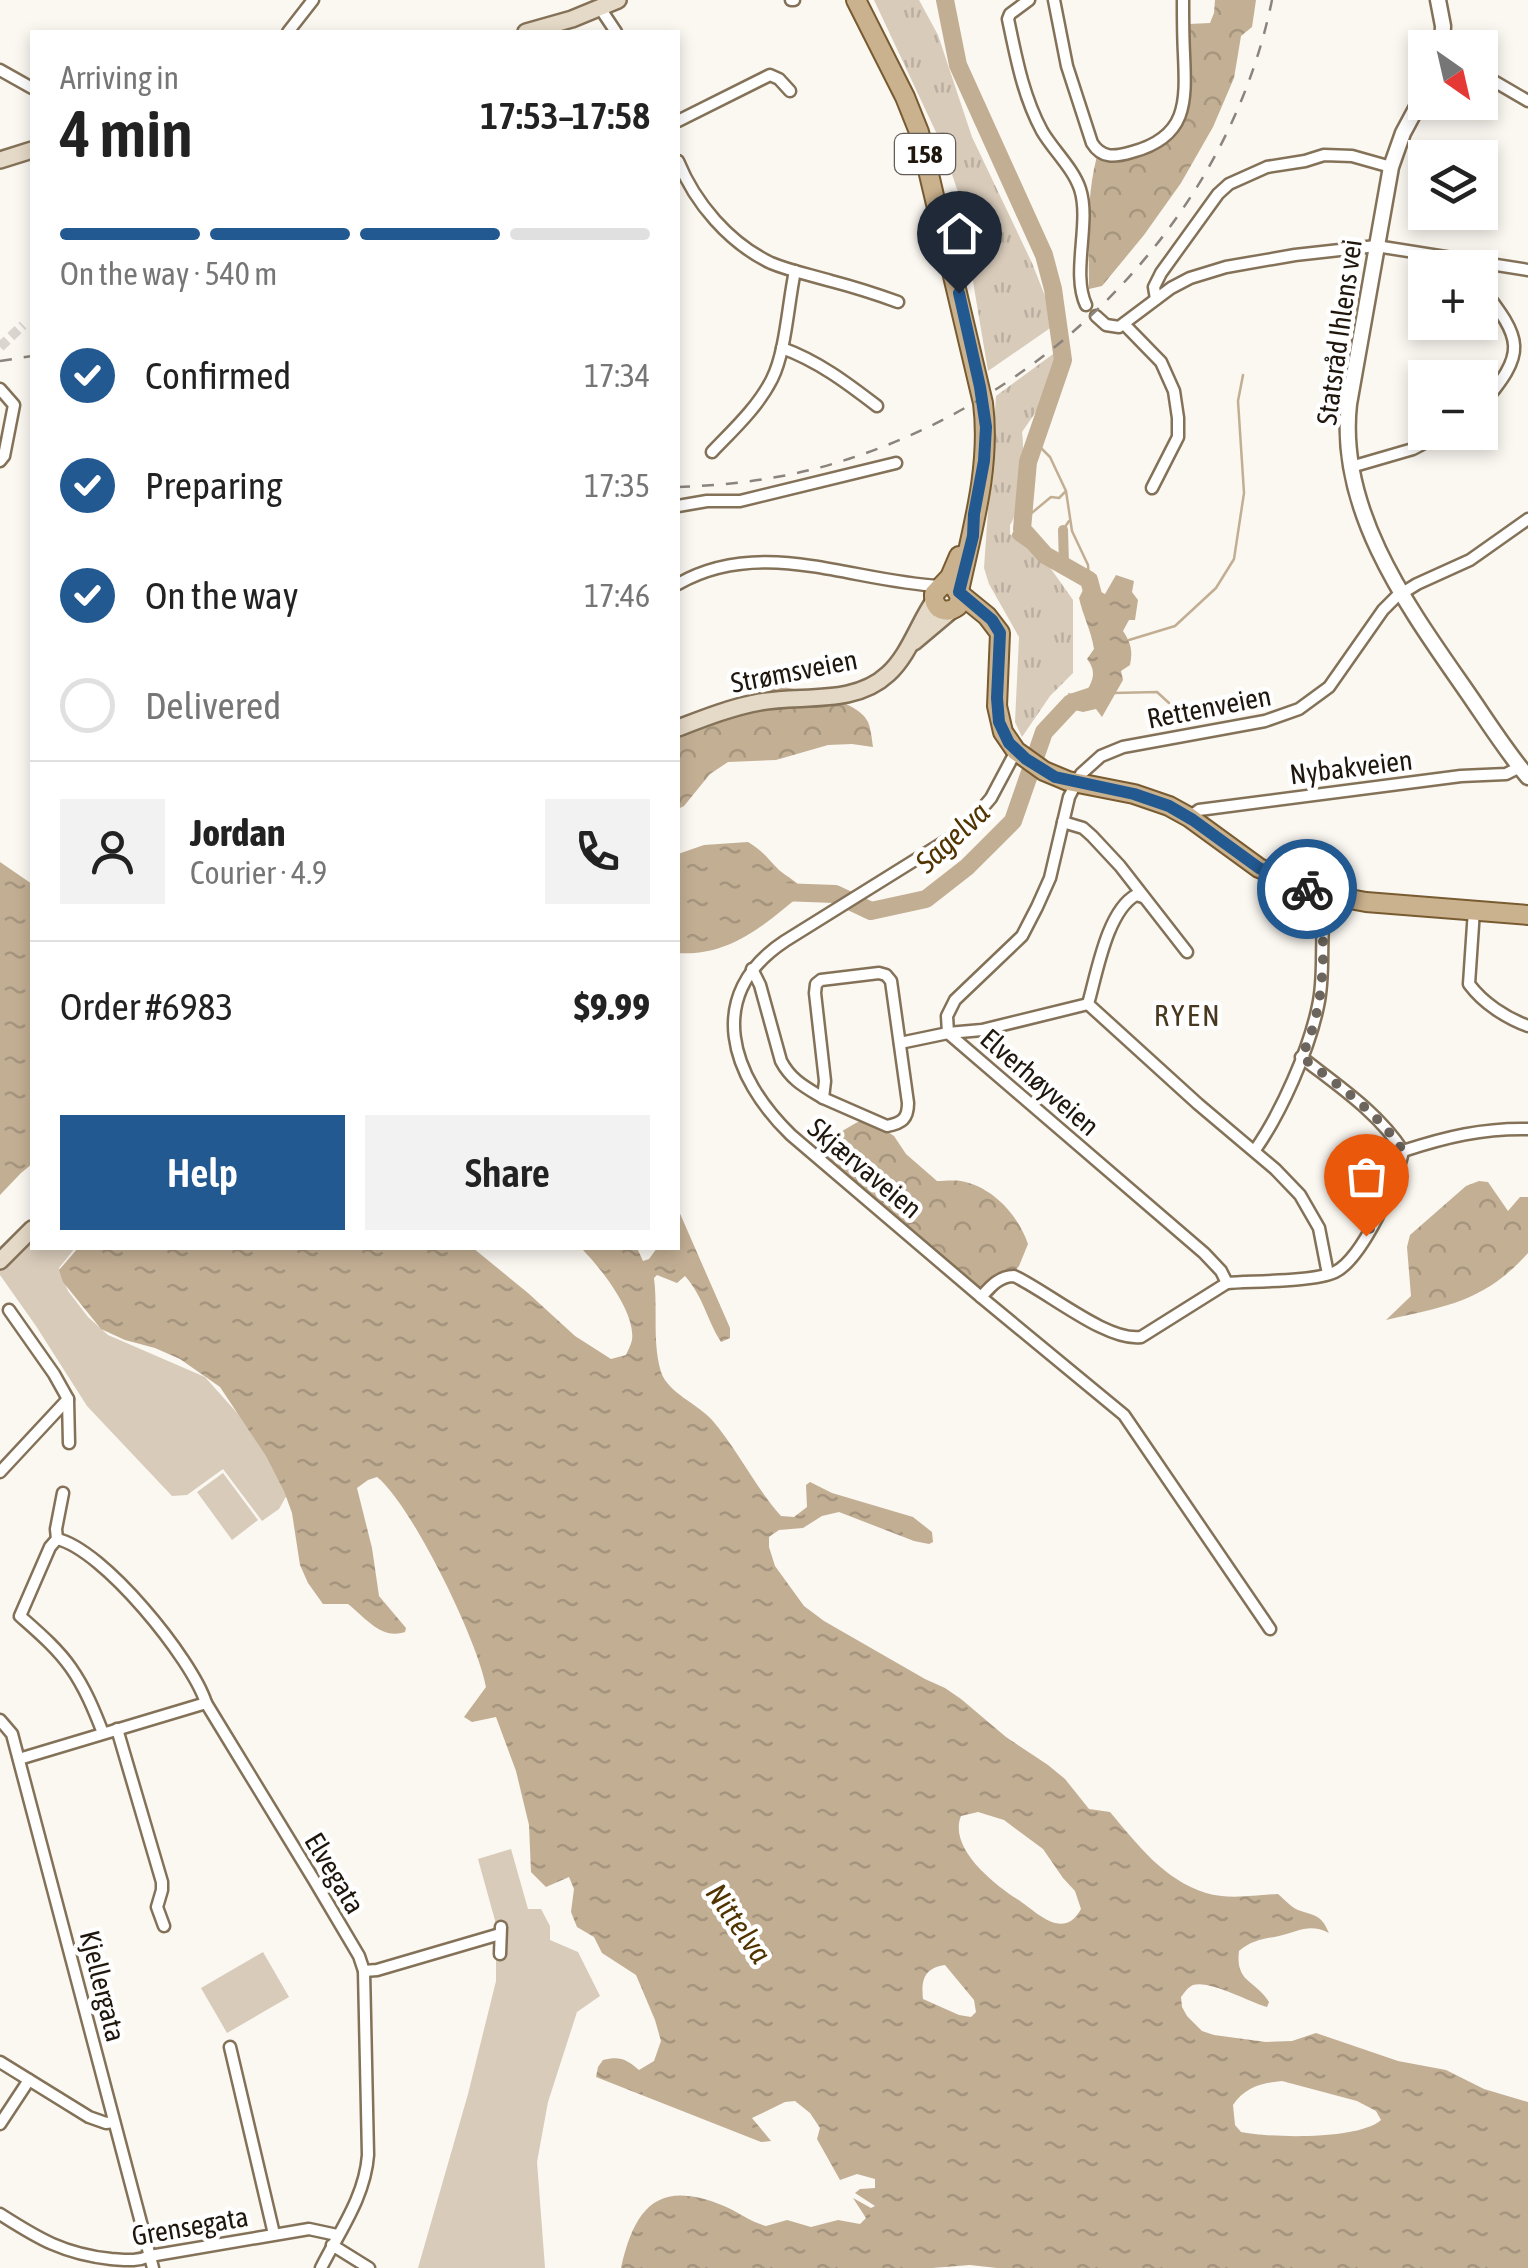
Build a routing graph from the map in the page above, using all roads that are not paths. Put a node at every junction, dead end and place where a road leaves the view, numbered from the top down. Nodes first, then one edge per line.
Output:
1 (313, 0) edge
2 (618, 0) edge
3 (856, 0) edge
4 (1029, 0) edge
5 (1054, 0) edge
6 (1183, 0) edge
7 (1438, 0) edge
8 (598, 4) edge
9 (290, 30) edge
10 (531, 30) edge
11 (615, 30) edge
12 (1442, 30) edge
13 (0, 70) edge
14 (1498, 82) edge
15 (30, 87) edge
16 (790, 91) dead end
17 (1528, 100) edge
18 (680, 120) edge
19 (1410, 120) edge
20 (30, 151) edge
21 (0, 160) edge
22 (680, 166) edge
23 (1392, 168) junction
24 (1376, 246) junction
25 (1408, 253) edge
26 (1498, 267) edge
27 (1528, 270) edge
28 (795, 271) junction
29 (1156, 299) junction
30 (898, 302) dead end
31 (1086, 305) dead end
32 (1498, 308) edge
33 (1096, 316) dead end
34 (1124, 324) junction
35 (782, 348) junction
36 (1498, 386) edge
37 (0, 389) edge
38 (877, 406) dead end
39 (1409, 450) edge
40 (712, 452) dead end
41 (0, 460) edge
42 (896, 463) dead end
43 (1351, 466) junction
44 (1152, 488) dead end
45 (680, 506) edge
46 (1528, 520) edge
47 (680, 583) edge
48 (1402, 594) junction
49 (947, 597) junction
50 (680, 727) edge
51 (1021, 755) junction
52 (1524, 772) edge
53 (1076, 783) junction
54 (1188, 817) junction
55 (1063, 822) junction
56 (1332, 897) junction
57 (1143, 898) junction
58 (1474, 910) junction
59 (1528, 914) edge
60 (1186, 952) dead end
61 (752, 969) junction
62 (1088, 1004) junction
63 (1528, 1026) edge
64 (948, 1033) junction
65 (900, 1044) junction
66 (1302, 1057) junction
67 (823, 1098) junction
68 (1528, 1130) edge
69 (1255, 1150) junction
70 (1403, 1151) junction
71 (30, 1231) edge
72 (0, 1261) edge
73 (1328, 1274) junction
74 (1226, 1283) junction
75 (980, 1296) junction
76 (10, 1310) dead end
77 (68, 1399) junction
78 (69, 1443) dead end
79 (0, 1472) edge
80 (63, 1493) dead end
81 (58, 1539) junction
82 (1270, 1628) dead end
83 (218, 1692) dead end
84 (204, 1699) junction
85 (0, 1720) edge
86 (117, 1728) junction
87 (103, 1732) junction
88 (19, 1759) junction
89 (164, 1926) dead end
90 (500, 1954) dead end
91 (364, 1971) junction
92 (230, 2047) dead end
93 (0, 2062) edge
94 (28, 2080) junction
95 (114, 2122) junction
96 (0, 2124) edge
97 (0, 2214) edge
98 (274, 2234) junction
99 (335, 2240) junction
100 (150, 2256) junction
101 (153, 2268) edge
102 (320, 2268) edge
103 (369, 2268) edge

1 - 9 street
2 - 8 main road
3 - 49 main road, Strømsveien / 158
4 - 31 street
5 - 6 street
7 - 12 street
8 - 10 main road
8 - 11 street
13 - 15 street
14 - 17 street
16 - 18 street
19 - 23 street, Statsråd Ihlens vei
20 - 21 main road
22 - 28 street
23 - 24 street, Statsråd Ihlens vei
23 - 29 street
24 - 25 street
24 - 29 street
24 - 43 street, Statsråd Ihlens vei
26 - 27 street
28 - 30 street
28 - 35 street
29 - 34 street
32 - 36 street
33 - 34 street
34 - 44 street
35 - 38 street
35 - 40 street
37 - 41 street
39 - 43 street
42 - 45 street
43 - 48 street, Statsråd Ihlens vei
46 - 48 street, Rettenveien
47 - 49 street
48 - 52 street, Statsråd Ihlens vei
48 - 53 street, Rettenveien
49 - 50 main road, Strømsveien
49 - 51 main road
51 - 53 main road
51 - 61 street
52 - 54 street, Nybakveien
53 - 54 main road
53 - 55 street, Elverhøyveien
54 - 56 main road
55 - 57 street
55 - 64 street, Elverhøyveien
56 - 58 main road
56 - 66 street
57 - 60 street
57 - 62 street
58 - 59 main road
58 - 63 street
61 - 67 street
61 - 75 street, Skjærvaveien
62 - 64 street
62 - 69 street
64 - 65 street
64 - 74 street, Elverhøyveien
65 - 67 street
65 - 67 street
66 - 69 street
66 - 70 street
68 - 70 street
69 - 73 street
70 - 73 street
71 - 72 main road
73 - 74 street
74 - 75 street
75 - 82 street, Skjærvaveien
76 - 77 street
77 - 78 street
77 - 79 street
80 - 81 street
81 - 84 street, Elvegata
81 - 87 street
83 - 84 street
84 - 86 street
84 - 91 street, Elvegata
85 - 88 street, Kjellergata
86 - 87 street
86 - 89 street
87 - 88 street
88 - 95 street, Kjellergata
90 - 91 street
91 - 99 street, Elvegata
92 - 98 street
93 - 94 street
94 - 95 street
94 - 96 street
95 - 100 street, Kjellergata
97 - 100 street, Grensegata
98 - 99 street, Grensegata
98 - 100 street, Grensegata
99 - 102 street, Elvegata
99 - 103 street
100 - 101 street, Kjellergata

